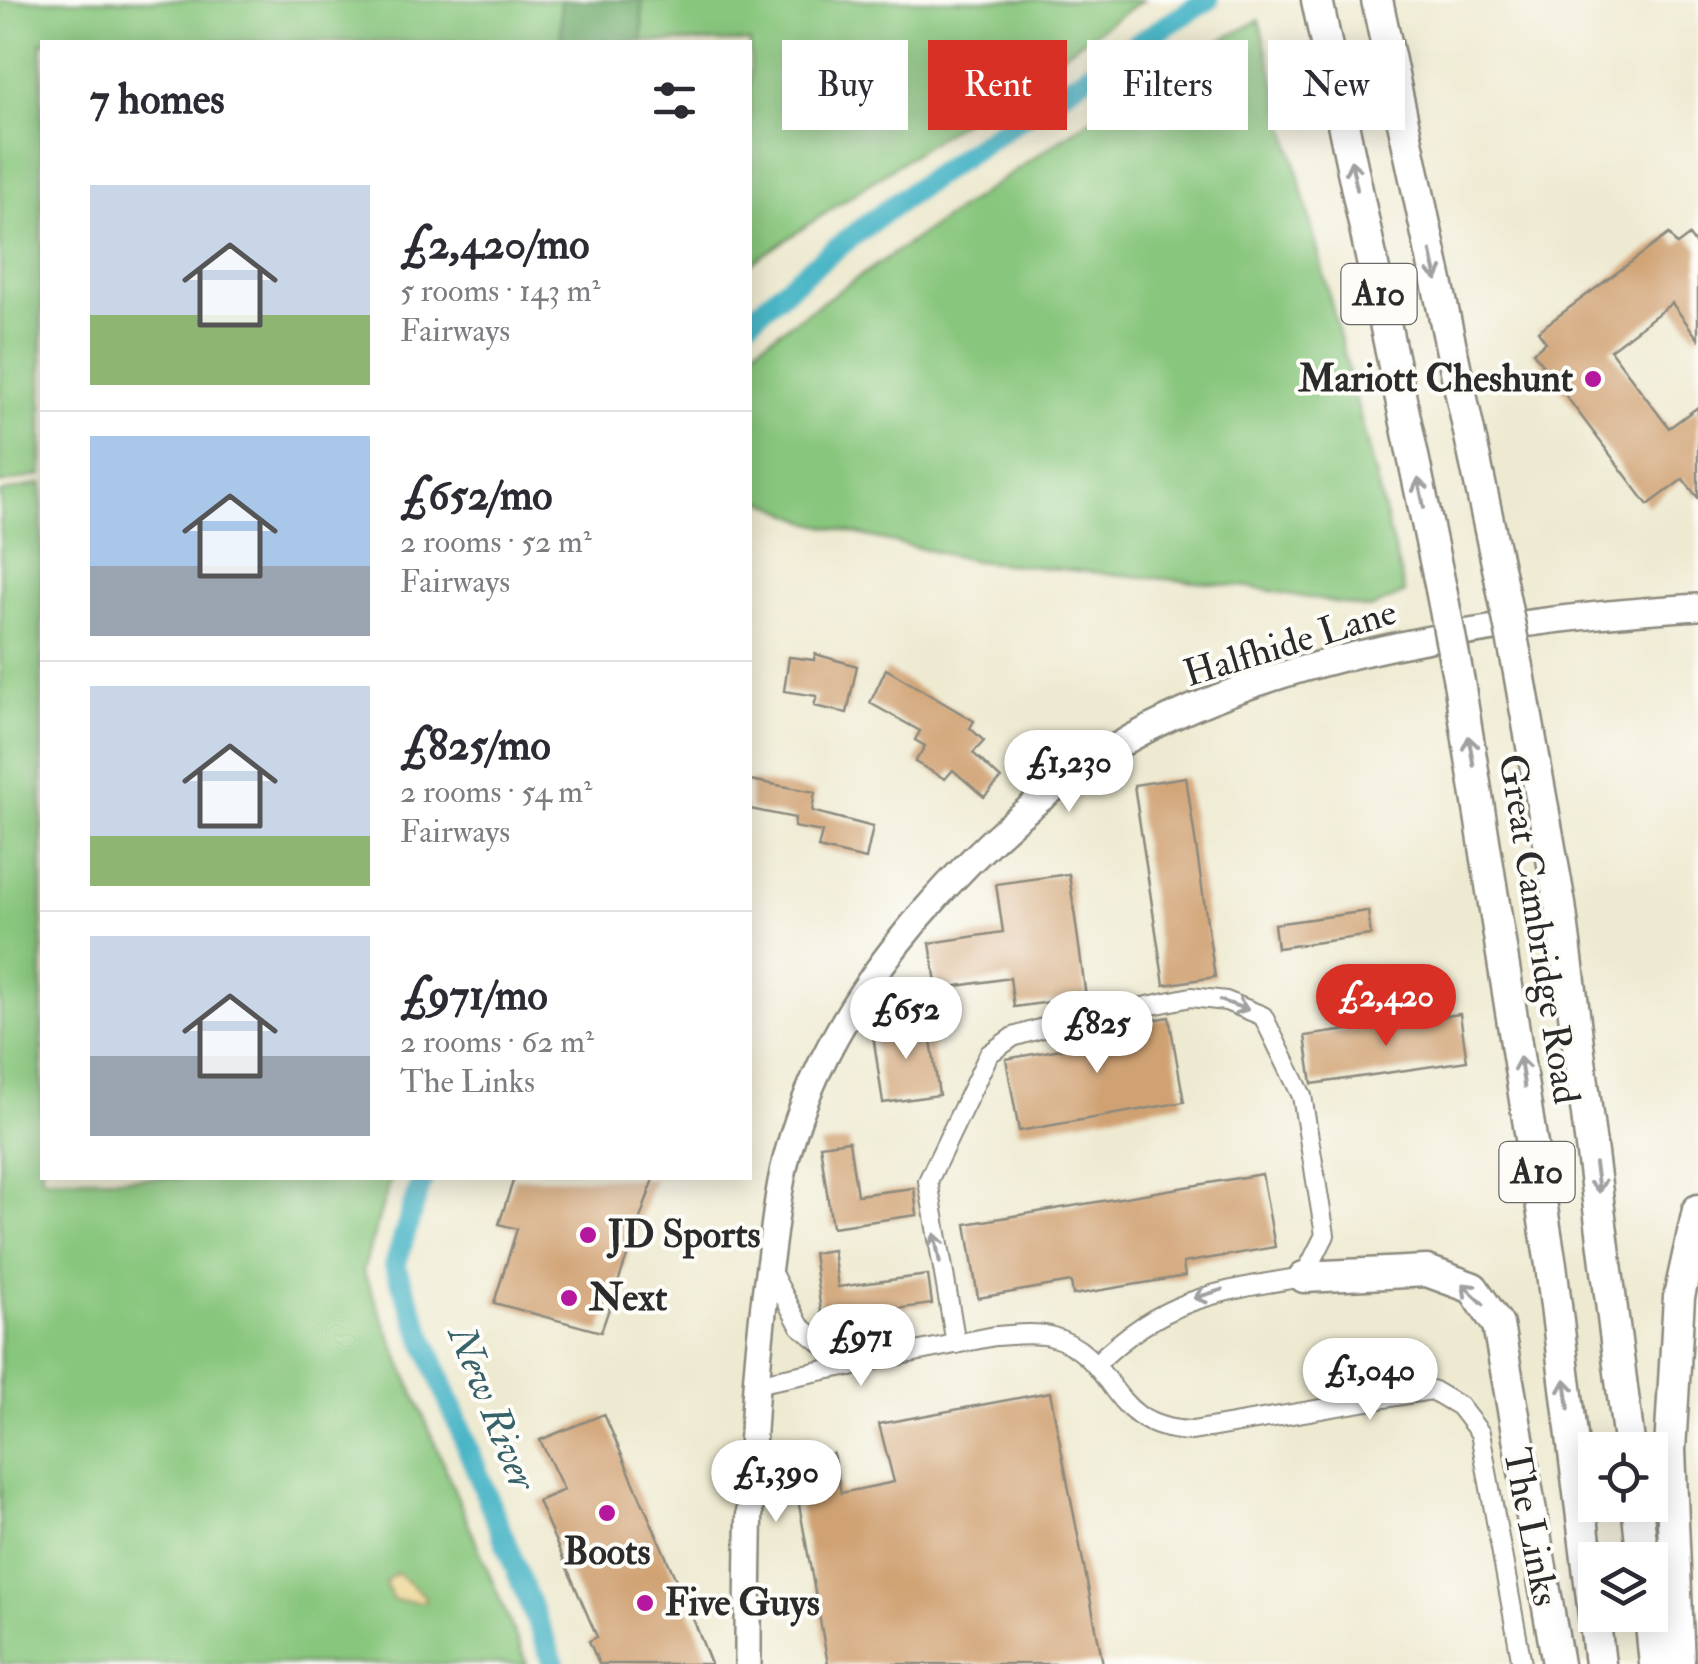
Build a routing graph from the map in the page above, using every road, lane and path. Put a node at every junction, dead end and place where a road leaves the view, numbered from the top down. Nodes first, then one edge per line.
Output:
1 (1316, 0) edge
2 (1376, 0) edge
3 (1698, 607) edge
4 (1698, 1210) edge
5 (768, 1267) junction
6 (1304, 1278) junction
7 (956, 1344) junction
8 (1096, 1364) junction
9 (851, 1367) junction
10 (756, 1384) junction
11 (1628, 1432) edge
12 (1652, 1632) edge
13 (748, 1664) edge
14 (1522, 1664) edge
15 (1558, 1664) edge
16 (1600, 1664) edge
17 (1656, 1664) edge
18 (1680, 1664) edge

16 -> 1 highway, Great Cambridge Road / A10, bridge
2 -> 11 highway, Great Cambridge Road / A10, bridge
3 - 5 main road, Halfhide Lane
4 - 18 highway
5 - 9 street
5 - 10 main road, Halfhide Lane
7 -> 6 street
6 -> 8 street
15 -> 6 highway
7 - 8 street, The Links
7 - 9 street, The Links
8 - 14 street, The Links
9 - 10 street, The Links
10 - 13 main road, Halfhide Lane
12 - 17 highway

